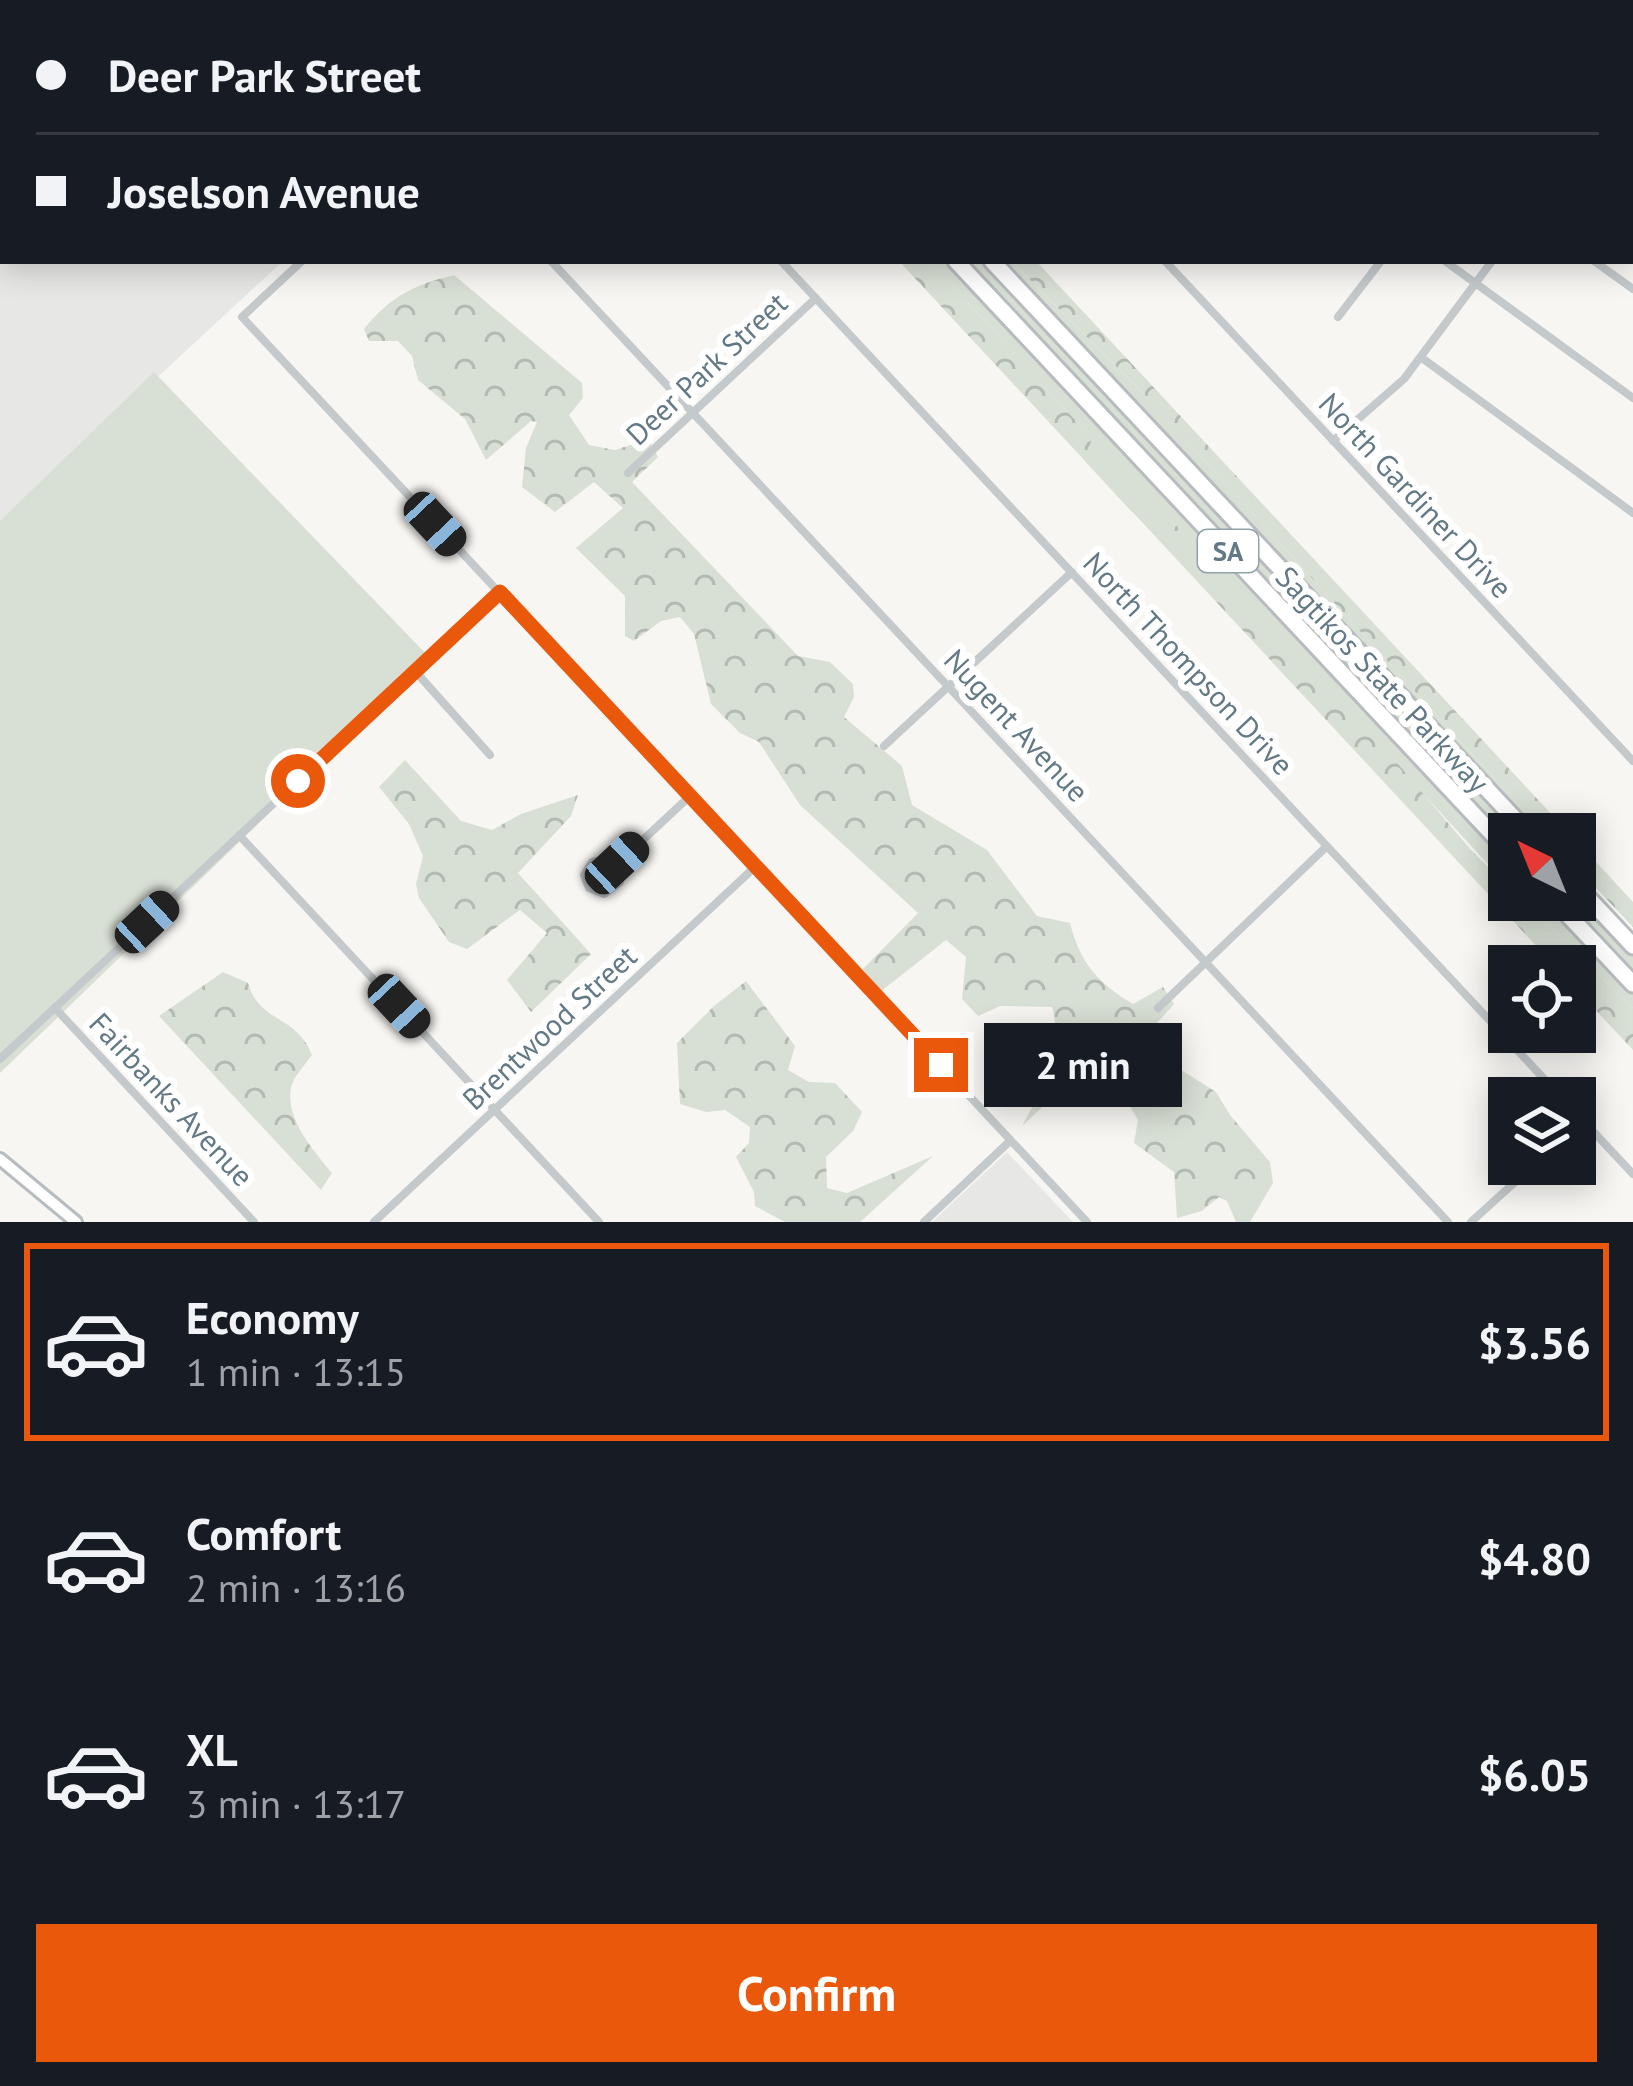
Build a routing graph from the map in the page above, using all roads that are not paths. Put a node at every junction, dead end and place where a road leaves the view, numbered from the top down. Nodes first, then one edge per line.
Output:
1 (299, 264) edge
2 (554, 264) edge
3 (785, 264) edge
4 (959, 264) edge
5 (995, 264) edge
6 (1168, 264) edge
7 (1379, 264) edge
8 (1449, 264) edge
9 (1490, 264) edge
10 (1598, 264) edge
11 (1476, 283) junction
12 (1633, 289) edge
13 (816, 298) junction
14 (1338, 317) dead end
15 (1421, 358) junction
16 (1633, 398) edge
17 (693, 413) junction
18 (1333, 441) junction
19 (628, 472) dead end
20 (1633, 513) edge
21 (1072, 572) junction
22 (500, 592) junction
23 (415, 671) junction
24 (948, 686) junction
25 (884, 746) dead end
26 (490, 755) dead end
27 (1633, 761) edge
28 (690, 796) junction
29 (1509, 813) edge
30 (1488, 830) edge
31 (239, 835) junction
32 (1327, 845) junction
33 (617, 863) junction
34 (756, 866) junction
35 (1596, 906) edge
36 (1573, 921) edge
37 (1633, 946) edge
38 (1204, 960) junction
39 (1633, 983) edge
40 (55, 1008) junction
41 (1158, 1008) dead end
42 (0, 1059) edge
43 (1542, 1077) edge
44 (495, 1109) junction
45 (1010, 1140) junction
46 (1596, 1140) edge
47 (0, 1159) edge
48 (1633, 1174) edge
49 (1512, 1185) edge
50 (76, 1222) edge
51 (254, 1222) edge
52 (374, 1222) edge
53 (599, 1222) edge
54 (924, 1222) edge
55 (1087, 1222) edge
56 (1448, 1222) edge
57 (1471, 1222) edge

1 - 22 street
2 - 17 street, Nugent Avenue
3 - 13 street, North Thompson Drive
4 - 30 highway, Sagtikos State Parkway / SA
5 - 29 highway, Sagtikos State Parkway / SA
6 - 18 street, North Gardiner Drive
7 - 14 street
8 - 11 street
9 - 11 street
10 - 12 street
11 - 15 street
11 - 16 street
13 - 17 street, Deer Park Street
13 - 21 street, North Thompson Drive
15 - 18 street
15 - 20 street
17 - 19 street, Deer Park Street
17 - 24 street, Nugent Avenue
18 - 27 street, North Gardiner Drive
21 - 24 street
21 - 32 street, North Thompson Drive
22 - 23 street
22 - 28 street
23 - 26 street
23 - 31 street
24 - 25 street
24 - 38 street, Nugent Avenue
28 - 33 street
28 - 34 street
31 - 40 street
31 - 44 street
32 - 38 street
32 - 43 street, North Thompson Drive
33 - 33 street
34 - 44 street, Brentwood Street
34 - 45 street
35 - 37 highway
36 - 39 highway
38 - 41 street
38 - 56 street, Nugent Avenue
40 - 42 street
40 - 51 street, Fairbanks Avenue
44 - 52 street, Brentwood Street
44 - 53 street
45 - 54 street
45 - 55 street
46 - 48 street
47 - 50 street
49 - 57 street

